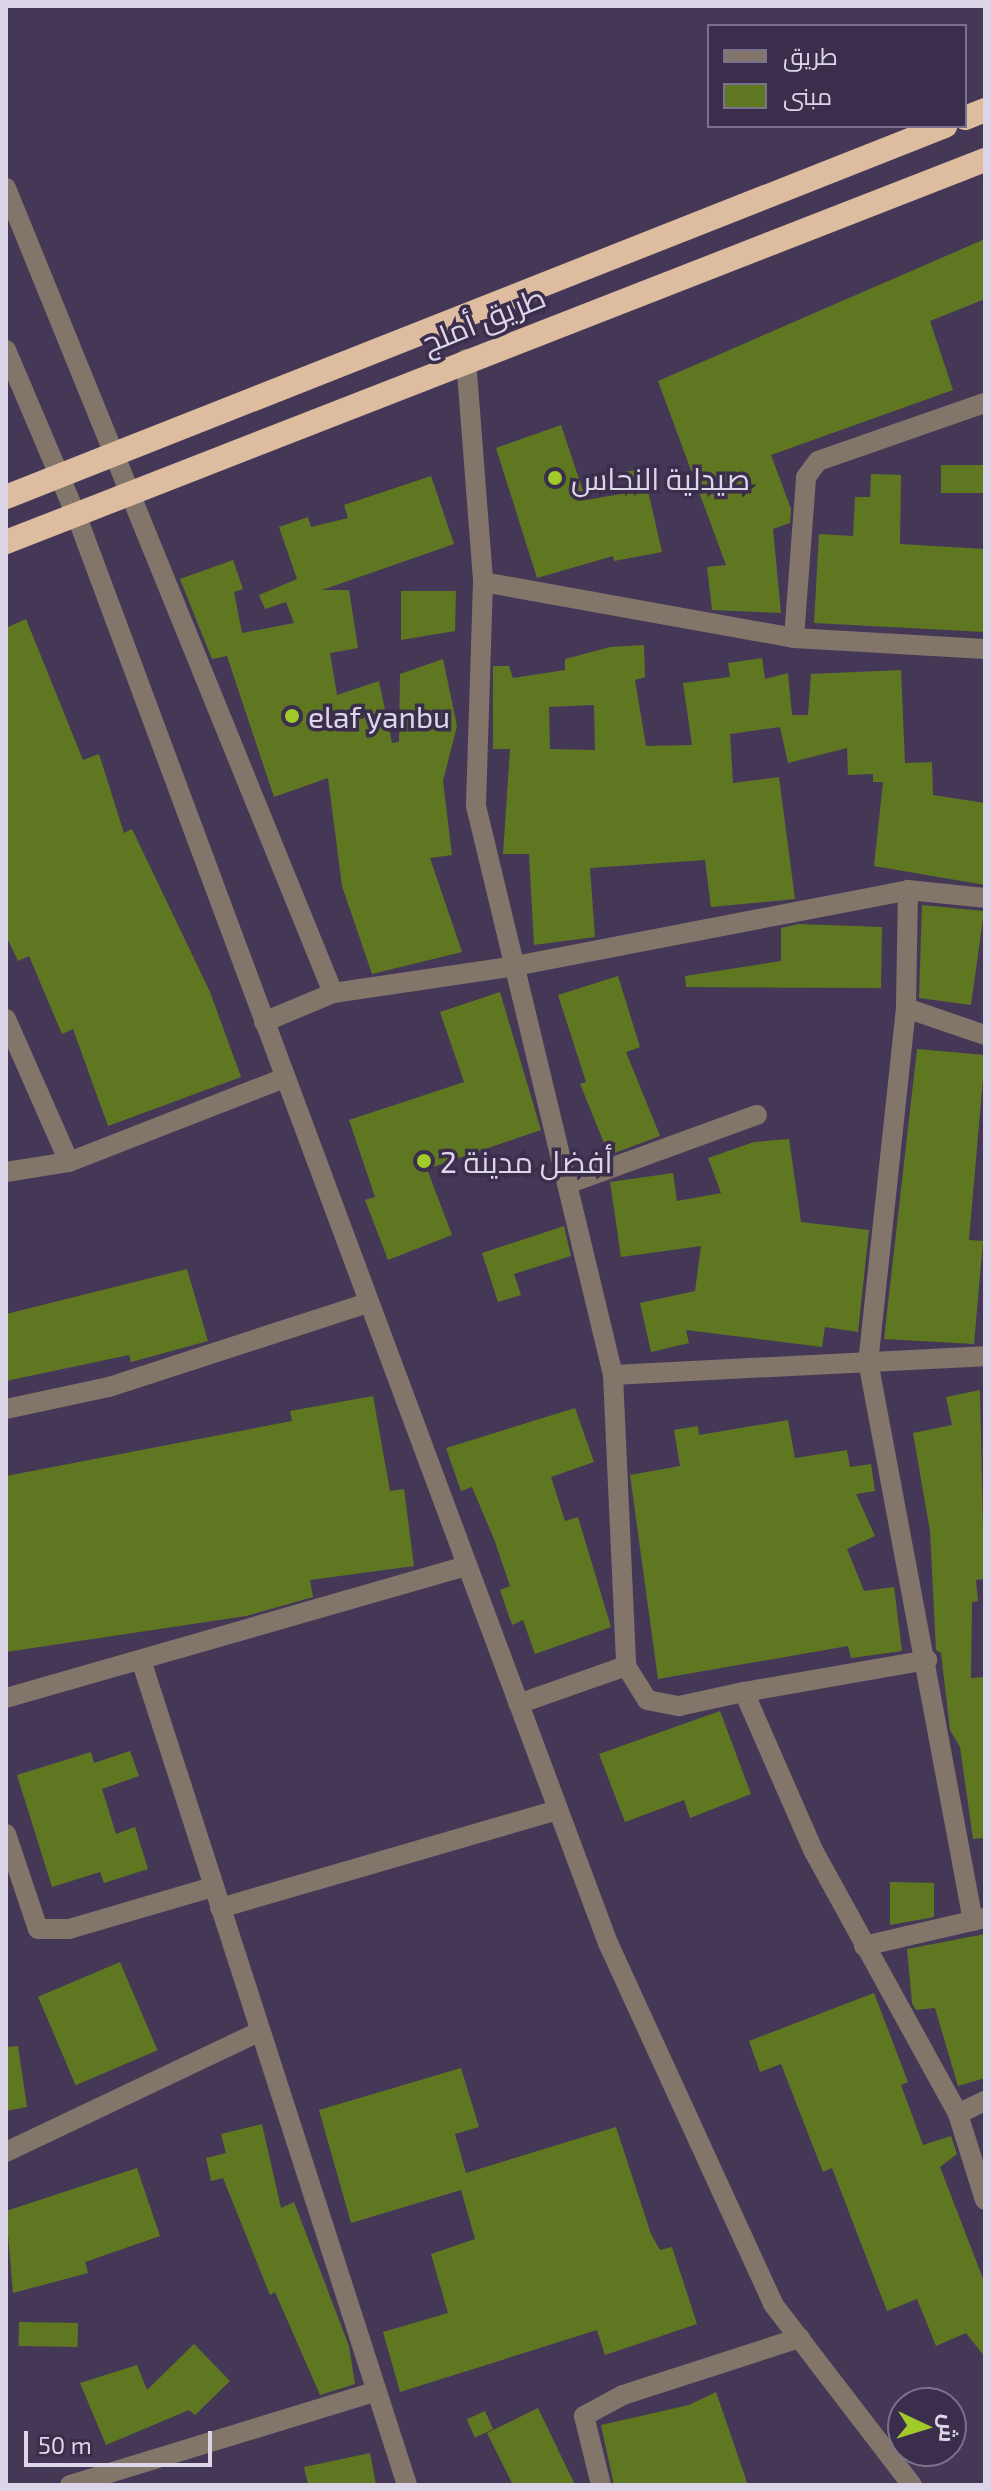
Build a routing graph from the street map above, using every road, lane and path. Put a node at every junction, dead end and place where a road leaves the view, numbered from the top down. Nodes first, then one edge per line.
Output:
1 (940, 128) edge
2 (985, 160) edge
3 (6, 188) edge
4 (6, 350) edge
5 (466, 359) junction
6 (985, 403) edge
7 (117, 455) junction
8 (60, 476) junction
9 (134, 496) junction
10 (6, 497) edge
11 (77, 517) junction
12 (6, 542) edge
13 (483, 582) junction
14 (794, 638) junction
15 (985, 649) edge
16 (908, 890) junction
17 (985, 898) edge
18 (515, 966) junction
19 (333, 993) junction
20 (906, 1008) junction
21 (6, 1019) edge
22 (264, 1022) junction
23 (985, 1035) edge
24 (284, 1078) junction
25 (757, 1115) dead end
26 (69, 1162) junction
27 (6, 1172) edge
28 (567, 1184) junction
29 (368, 1303) junction
30 (985, 1356) edge
31 (868, 1361) junction
32 (613, 1375) junction
33 (6, 1409) edge
34 (467, 1566) junction
35 (927, 1660) junction
36 (142, 1663) junction
37 (626, 1666) junction
38 (744, 1692) junction
39 (6, 1698) edge
40 (518, 1704) junction
41 (558, 1810) junction
42 (6, 1834) edge
43 (213, 1887) junction
44 (220, 1908) junction
45 (979, 1920) edge
46 (864, 1946) junction
47 (257, 2033) junction
48 (985, 2101) edge
49 (958, 2114) junction
50 (6, 2152) edge
51 (985, 2200) edge
52 (800, 2338) junction
53 (374, 2392) junction
54 (70, 2485) edge
55 (407, 2485) edge
56 (601, 2485) edge
57 (912, 2485) edge

1 - 7 highway, طريق أملج
2 - 5 highway, طريق أملج
3 - 7 street
4 - 8 street
5 - 9 highway, طريق أملج
5 - 13 street
6 - 14 street
7 - 8 highway, طريق أملج
7 - 9 street
8 - 10 highway, طريق أملج
8 - 11 street
9 - 11 highway, طريق أملج
9 - 19 street
11 - 12 highway, طريق أملج
11 - 22 street
13 - 14 street
13 - 18 street
14 - 15 street
16 - 17 street
16 - 18 street
16 - 20 street
18 - 19 street
18 - 28 street
19 - 22 street
20 - 23 street
20 - 31 street
21 - 26 street
22 - 24 street
24 - 26 street
24 - 29 street
25 - 28 street
26 - 27 street
28 - 32 street
29 - 33 street
29 - 34 street
30 - 31 street
31 - 32 street
31 - 35 street
32 - 37 street
34 - 36 street
34 - 40 street
35 - 38 street
35 - 45 street
36 - 39 street
36 - 43 street
37 - 38 street
37 - 40 street
38 - 46 street
40 - 41 street
41 - 44 street
41 - 52 street
42 - 43 street
43 - 44 street
44 - 47 street
45 - 46 street
46 - 49 street
47 - 50 street
47 - 53 street
48 - 49 street
49 - 51 street
52 - 56 street
52 - 57 street
53 - 54 street
53 - 55 street

